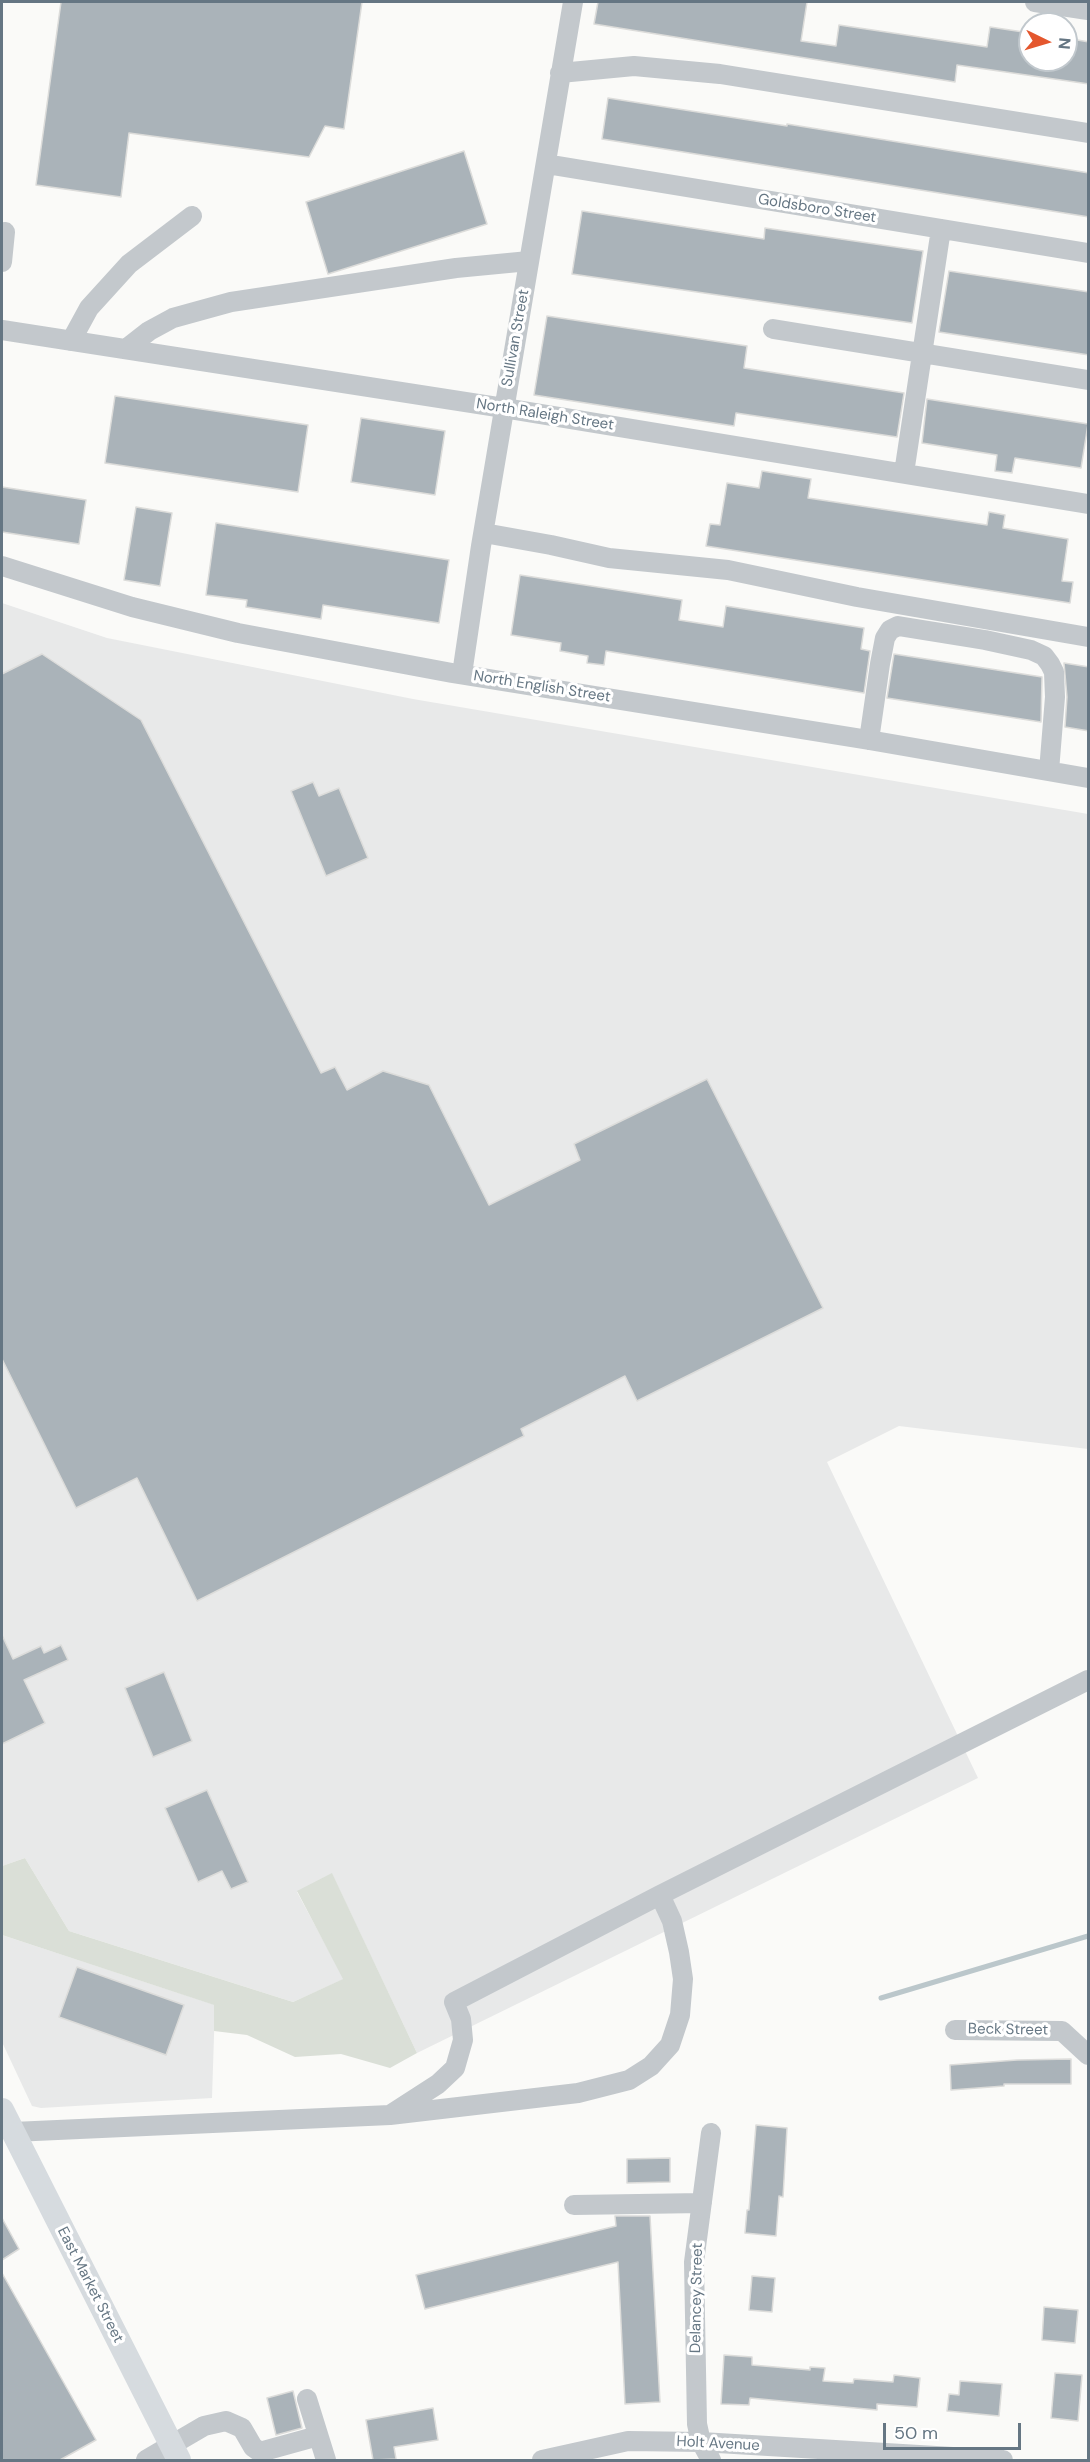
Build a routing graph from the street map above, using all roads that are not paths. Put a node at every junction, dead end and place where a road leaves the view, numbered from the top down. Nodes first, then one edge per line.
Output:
1 (573, 2) edge
2 (1035, 2) edge
3 (1089, 10) edge
4 (560, 73) junction
5 (1089, 133) edge
6 (546, 164) junction
7 (192, 216) dead end
8 (941, 229) junction
9 (5, 232) dead end
10 (1089, 253) edge
11 (529, 261) junction
12 (2, 262) edge
13 (773, 329) dead end
14 (2, 330) edge
15 (71, 341) junction
16 (126, 349) junction
17 (923, 354) junction
18 (1089, 380) edge
19 (504, 408) junction
20 (904, 473) junction
21 (1088, 501) edge
22 (484, 533) junction
23 (2, 566) edge
24 (1089, 637) edge
25 (462, 674) junction
26 (869, 740) junction
27 (1049, 771) junction
28 (1089, 778) edge
29 (1089, 1680) edge
30 (660, 1895) junction
31 (955, 2030) dead end
32 (1089, 2055) edge
33 (390, 2115) junction
34 (5, 2118) edge
35 (711, 2133) dead end
36 (702, 2203) junction
37 (574, 2205) dead end
38 (307, 2399) dead end
39 (318, 2436) junction
40 (701, 2442) junction
41 (175, 2452) edge
42 (146, 2460) edge
43 (326, 2460) edge
44 (542, 2460) edge
45 (711, 2460) edge
46 (1003, 2460) edge

1 - 4 street, Sullivan Street
2 - 3 street
4 - 5 street
4 - 6 street, Sullivan Street
6 - 8 street, Goldsboro Street
6 - 11 street, Sullivan Street
7 - 15 street
8 - 10 street, Goldsboro Street
8 - 17 street
9 - 12 street
11 - 16 street
11 - 19 street, Sullivan Street
13 - 17 street
14 - 15 street, North Raleigh Street
15 - 16 street, North Raleigh Street
16 - 19 street, North Raleigh Street
17 - 18 street
17 - 20 street
19 - 20 street, North Raleigh Street
19 - 22 street, Sullivan Street
20 - 21 street, North Raleigh Street
22 - 24 street
22 - 25 street, Sullivan Street
23 - 25 street, North English Street
25 - 26 street, North English Street
26 - 27 street, North English Street
26 - 27 street
27 - 28 street, North English Street
29 - 30 street
30 - 33 street
30 - 33 street
31 - 32 street, Beck Street
33 - 34 street
34 - 41 main road, East Market Street
35 - 36 street, Delancey Street
36 - 37 street
36 - 40 street, Delancey Street
38 - 39 street
39 - 41 street
39 - 43 street
40 - 44 street, Holt Avenue
40 - 45 street, Delancey Street
40 - 46 street, Holt Avenue
41 - 42 street

